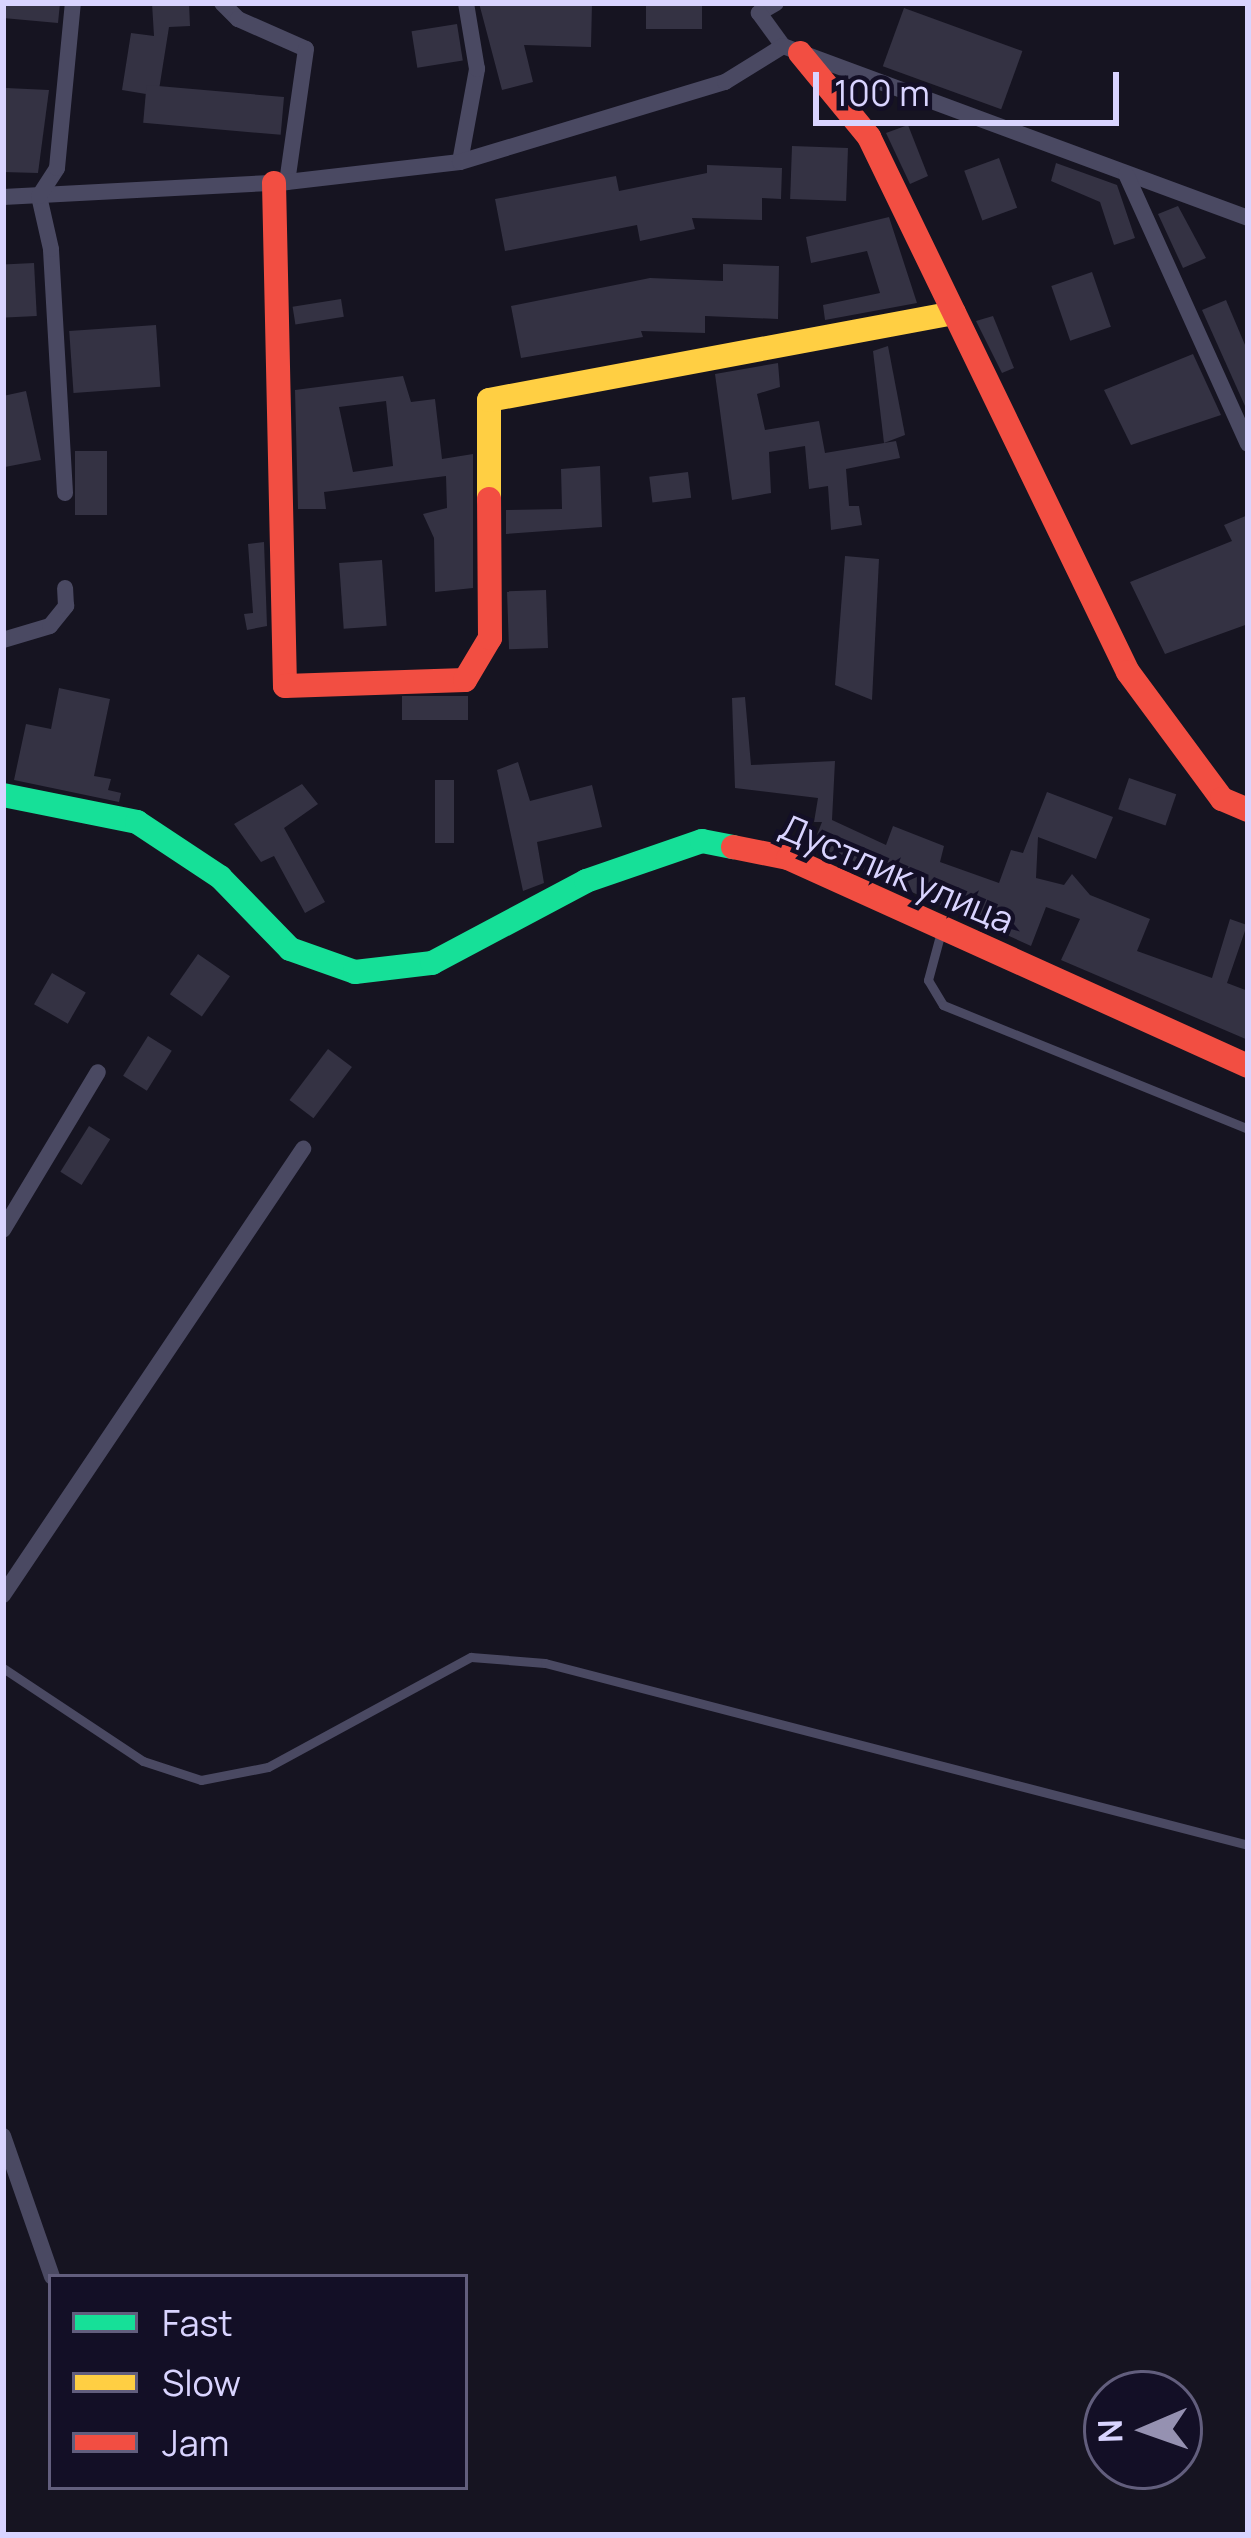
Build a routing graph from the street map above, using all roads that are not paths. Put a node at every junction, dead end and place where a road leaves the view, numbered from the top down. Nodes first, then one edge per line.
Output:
1 (73, 3) edge
2 (222, 3) edge
3 (466, 3) edge
4 (776, 3) edge
5 (756, 8) edge
6 (792, 50) junction
7 (460, 162) junction
8 (1126, 174) junction
9 (280, 183) junction
10 (39, 196) junction
11 (3, 197) edge
12 (1248, 218) edge
13 (954, 313) junction
14 (1248, 444) edge
15 (65, 493) dead end
16 (65, 588) dead end
17 (3, 640) edge
18 (3, 795) edge
19 (1248, 810) edge
20 (942, 928) junction
21 (1248, 1066) edge
22 (98, 1072) dead end
23 (1248, 1130) edge
24 (303, 1148) dead end
25 (3, 1231) edge
26 (3, 1595) edge
27 (3, 1668) edge
28 (1248, 1845) edge
29 (3, 2136) edge
30 (51, 2274) edge

1 - 10 street
2 - 9 street
3 - 7 street
4 - 5 street
5 - 6 street
6 - 7 street
6 - 8 street
6 - 13 street
7 - 9 street
8 - 12 street
8 - 14 street
9 - 10 street
9 - 13 street
10 - 11 street
10 - 15 street
13 - 19 street
16 - 17 street
18 - 20 street, Дустлик улица
20 - 21 street, Дустлик улица
20 - 23 lane
22 - 25 street
24 - 26 street
27 - 28 lane
29 - 30 street

